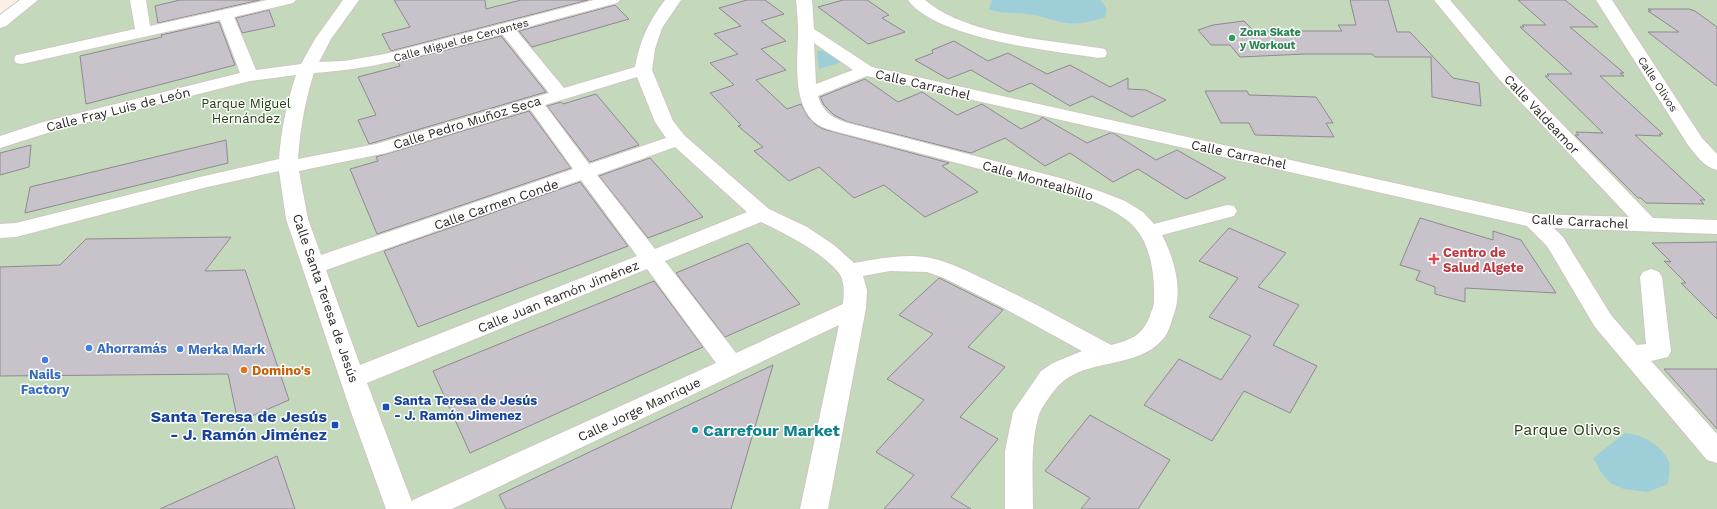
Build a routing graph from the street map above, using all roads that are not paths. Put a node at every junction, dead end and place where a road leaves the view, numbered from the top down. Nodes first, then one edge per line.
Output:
1 (8, 0) edge
2 (30, 0) edge
3 (138, 0) edge
4 (288, 0) edge
5 (351, 0) edge
6 (612, 0) edge
7 (673, 0) edge
8 (804, 0) edge
9 (916, 0) edge
10 (1442, 0) edge
11 (1604, 0) edge
12 (0, 6) edge
13 (225, 14) junction
14 (0, 23) edge
15 (506, 28) junction
16 (806, 31) junction
17 (143, 32) junction
18 (1099, 53) dead end
19 (22, 59) dead end
20 (307, 68) junction
21 (643, 70) junction
22 (866, 71) junction
23 (250, 76) junction
24 (559, 94) junction
25 (809, 94) junction
26 (534, 102) junction
27 (678, 140) junction
28 (0, 142) edge
29 (1717, 164) edge
30 (288, 165) junction
31 (586, 173) junction
32 (1227, 211) dead end
33 (762, 214) junction
34 (1534, 221) junction
35 (1647, 224) junction
36 (1717, 227) edge
37 (0, 231) edge
38 (1150, 232) junction
39 (650, 259) junction
40 (312, 266) junction
41 (850, 272) junction
42 (1651, 277) dead end
43 (854, 308) junction
44 (1109, 355) junction
45 (1631, 355) junction
46 (732, 366) junction
47 (353, 378) junction
48 (1717, 452) edge
49 (400, 509) edge
50 (423, 509) edge
51 (814, 509) edge
52 (1020, 509) edge

1 - 12 street
2 - 14 street
3 - 17 street
4 - 13 street
5 - 20 street, Calle Santa Teresa de Jesús
6 - 15 street, Calle Miguel de Cervantes
7 - 21 street
8 - 16 street
9 - 18 street
10 - 35 street, Calle Valdeamor
11 - 29 street, Calle Olivos
13 - 17 street
13 - 23 street
15 - 20 street, Calle Miguel de Cervantes
15 - 24 street
16 - 22 street, Calle Carrachel
16 - 25 street, Calle Montealbillo
17 - 19 street
20 - 23 street, Calle Fray Luis de León
20 - 30 street, Calle Santa Teresa de Jesús
21 - 24 street, Calle Pedro Muñoz Seca
21 - 27 street
22 - 25 street
22 - 34 street, Calle Carrachel
23 - 28 street, Calle Fray Luis de León
24 - 26 street, Calle Pedro Muñoz Seca
25 - 38 street, Calle Montealbillo
26 - 30 street, Calle Pedro Muñoz Seca
26 - 31 street
27 - 31 street, Calle Carmen Conde
27 - 33 street
30 - 37 street
30 - 40 street, Calle Santa Teresa de Jesús
31 - 39 street
31 - 40 street, Calle Carmen Conde
32 - 38 street
33 - 39 street, Calle Juan Ramón Jiménez
33 - 41 street
34 - 35 street, Calle Carrachel
34 - 45 street
35 - 36 street, Calle Carrachel
38 - 44 street, Calle Montealbillo
39 - 46 street
39 - 47 street, Calle Juan Ramón Jiménez
40 - 47 street, Calle Santa Teresa de Jesús
41 - 43 street
41 - 44 street
42 - 45 street
43 - 46 street, Calle Jorge Manrique
43 - 51 street
44 - 52 street, Calle Montealbillo
45 - 48 street
46 - 50 street, Calle Jorge Manrique
47 - 49 street, Calle Santa Teresa de Jesús

